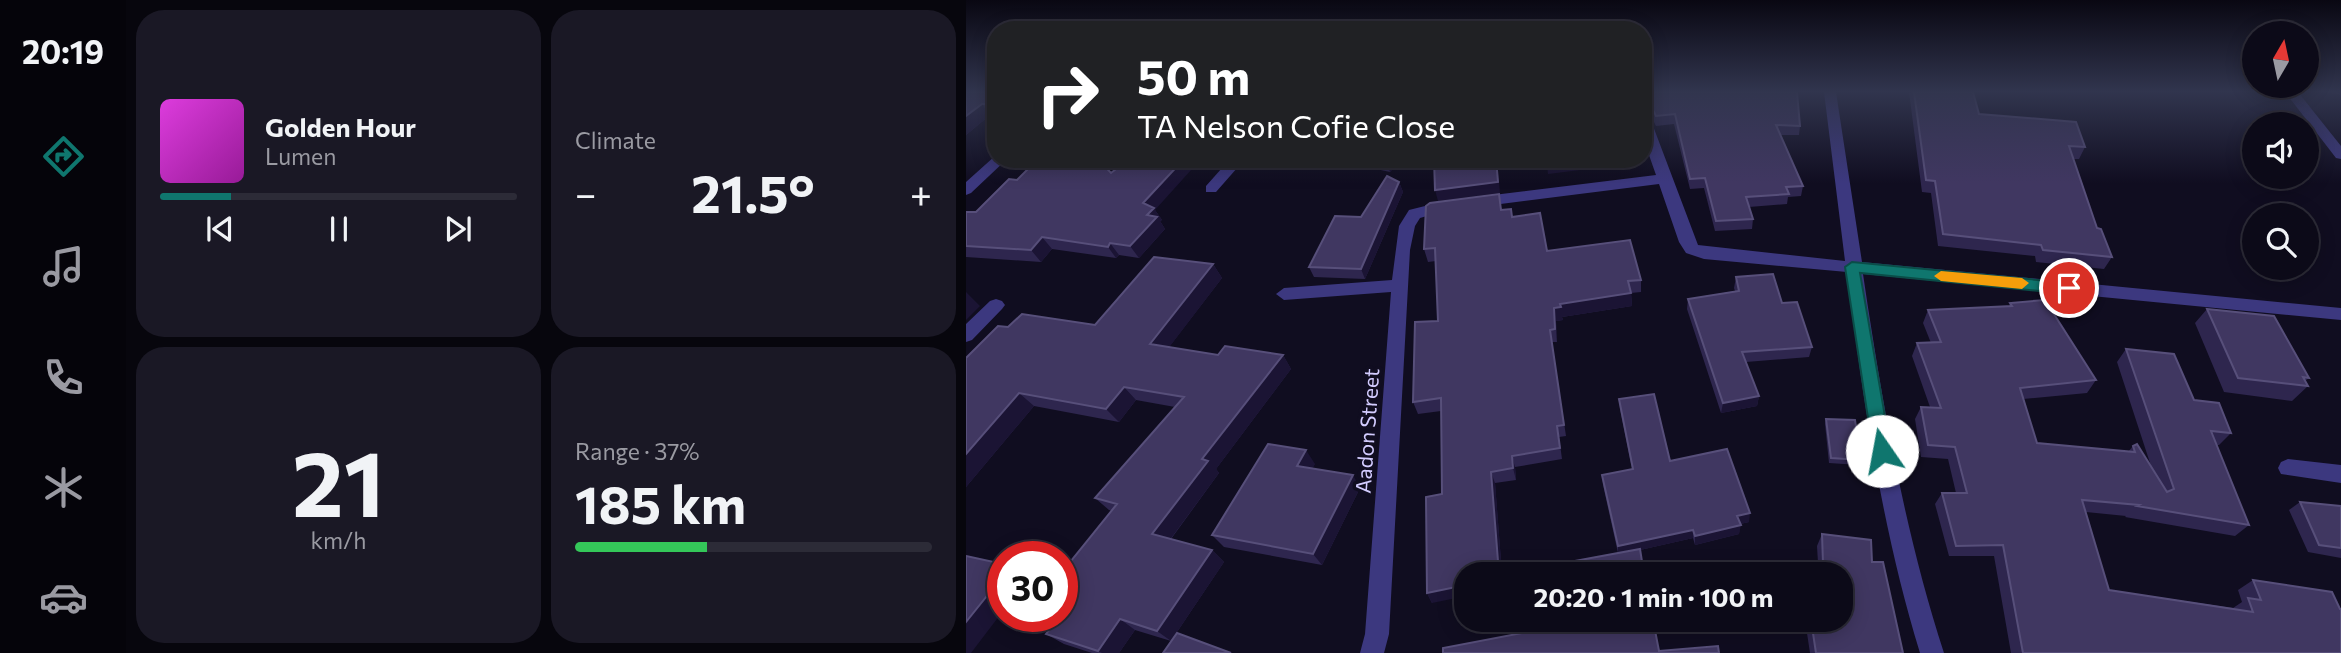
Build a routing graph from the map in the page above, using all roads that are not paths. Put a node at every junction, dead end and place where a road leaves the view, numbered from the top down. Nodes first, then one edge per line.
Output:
1 (1834, 122) edge
2 (2317, 122) edge
3 (1652, 144) edge
4 (2338, 148) edge
5 (990, 168) edge
6 (1230, 168) edge
7 (1664, 178) junction
8 (1211, 189) dead end
9 (966, 190) edge
10 (1852, 267) junction
11 (1400, 285) junction
12 (1284, 295) dead end
13 (996, 305) dead end
14 (2341, 314) edge
15 (966, 335) edge
16 (2288, 468) dead end
17 (2341, 474) edge
18 (1373, 653) edge
19 (1932, 653) edge

1 - 10 street
2 - 4 street
3 - 7 street
5 - 9 street
6 - 8 street
7 - 10 street
7 - 11 street, Aadon Street
10 - 14 street
10 - 19 street
11 - 12 street
11 - 18 street, Aadon Street
13 - 15 street
16 - 17 street

